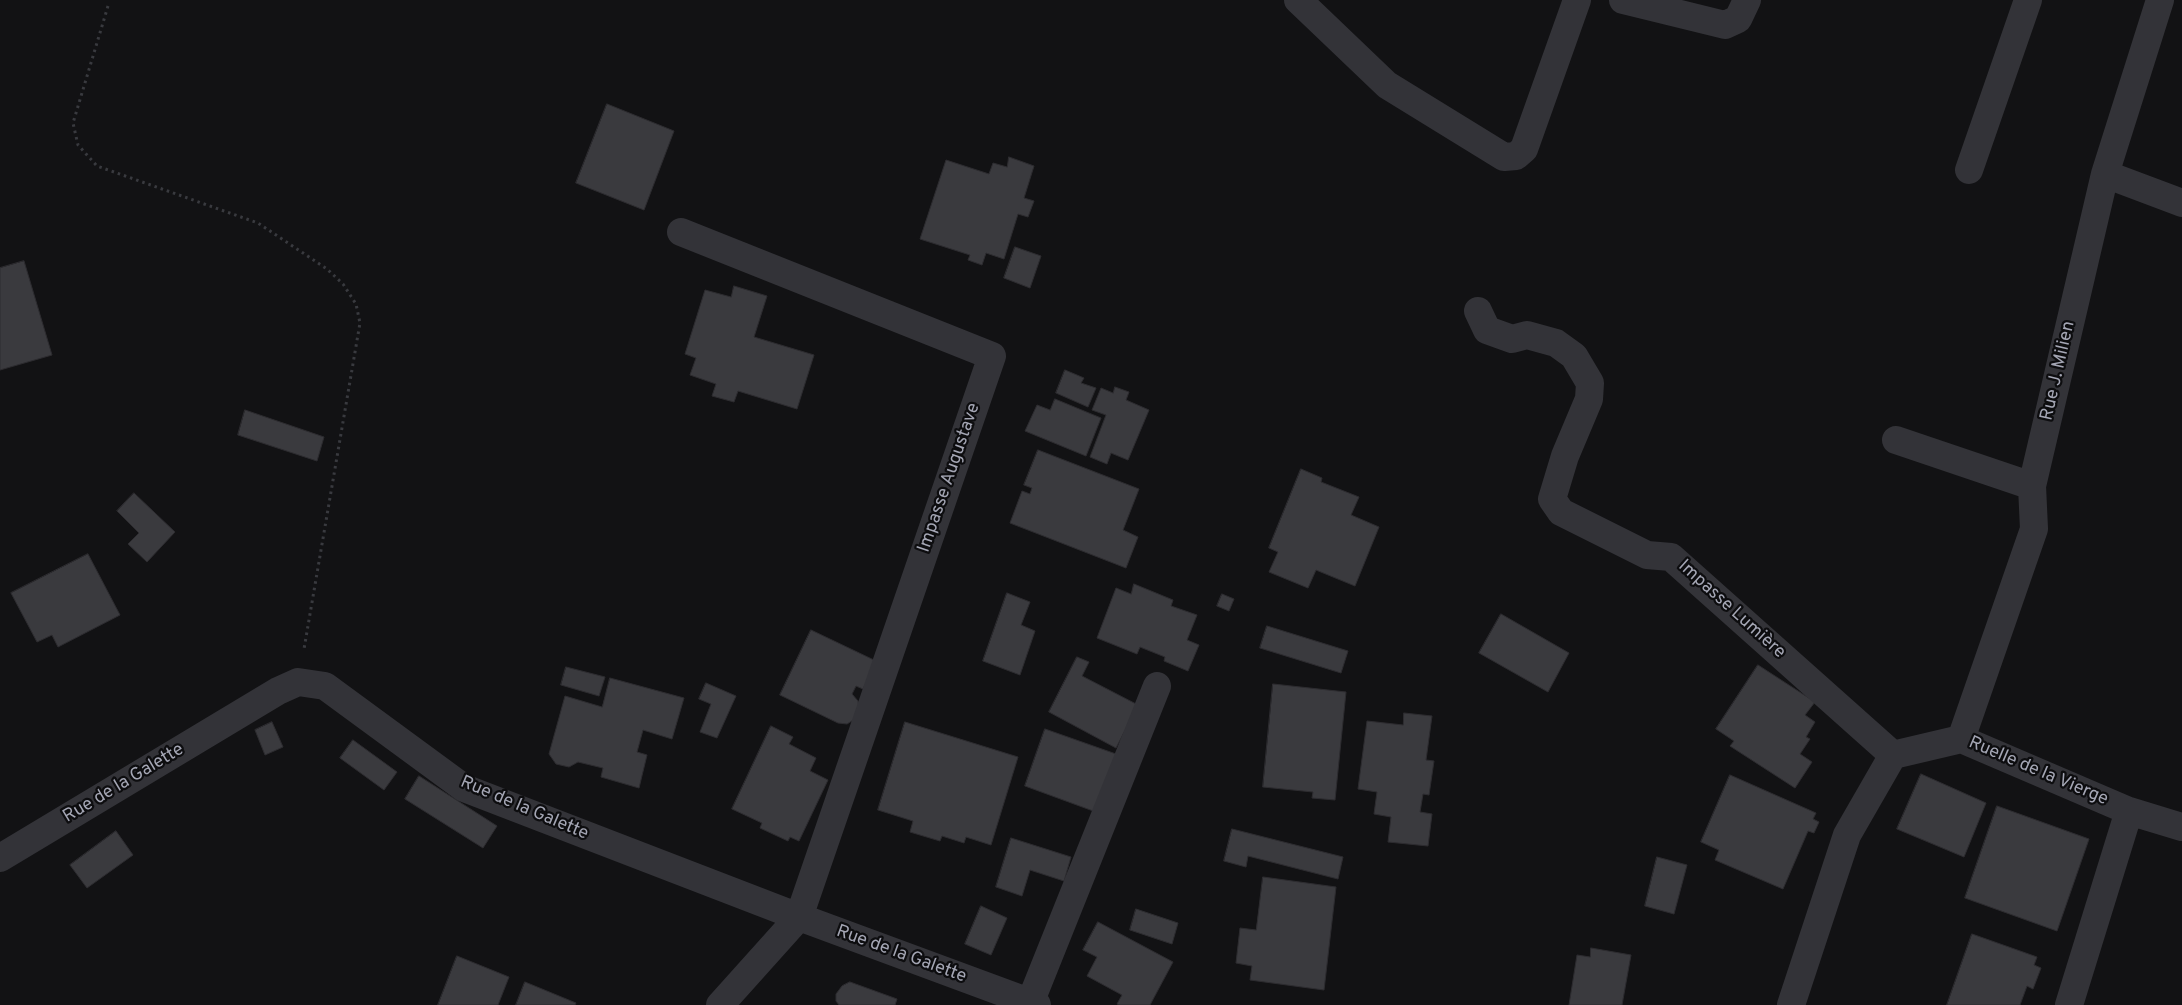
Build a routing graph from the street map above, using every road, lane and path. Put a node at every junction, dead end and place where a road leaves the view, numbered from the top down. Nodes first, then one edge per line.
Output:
1 (1298, 0) edge
2 (1576, 0) edge
3 (1623, 0) edge
4 (2028, 0) edge
5 (2160, 0) edge
6 (1747, 1) edge
7 (108, 6) dead end
8 (1969, 170) dead end
9 (2105, 174) junction
10 (2182, 203) edge
11 (680, 232) dead end
12 (1478, 311) dead end
13 (1896, 440) dead end
14 (2032, 486) junction
15 (298, 682) junction
16 (1158, 686) dead end
17 (1961, 739) junction
18 (1893, 755) junction
19 (2129, 811) junction
20 (2182, 827) edge
21 (0, 858) edge
22 (799, 917) junction
23 (1033, 1004) edge
24 (720, 1005) edge
25 (1791, 1005) edge
26 (2069, 1005) edge

1 - 2 street
3 - 6 street
4 - 8 street
5 - 9 street, Rue J. Milien
7 - 15 path
9 - 10 street
9 - 14 street, Rue J. Milien
11 - 22 street, Impasse Augustave
12 - 18 street, Impasse Lumière
13 - 14 street
14 - 17 street, Rue J. Milien
15 - 21 street, Rue de la Galette
15 - 22 street, Rue de la Galette
16 - 23 street
17 - 18 street, Ruelle de la Vierge
17 - 19 street, Ruelle de la Vierge
18 - 25 street
19 - 20 street, Ruelle de la Vierge
19 - 26 street
22 - 23 street, Rue de la Galette
22 - 24 street

